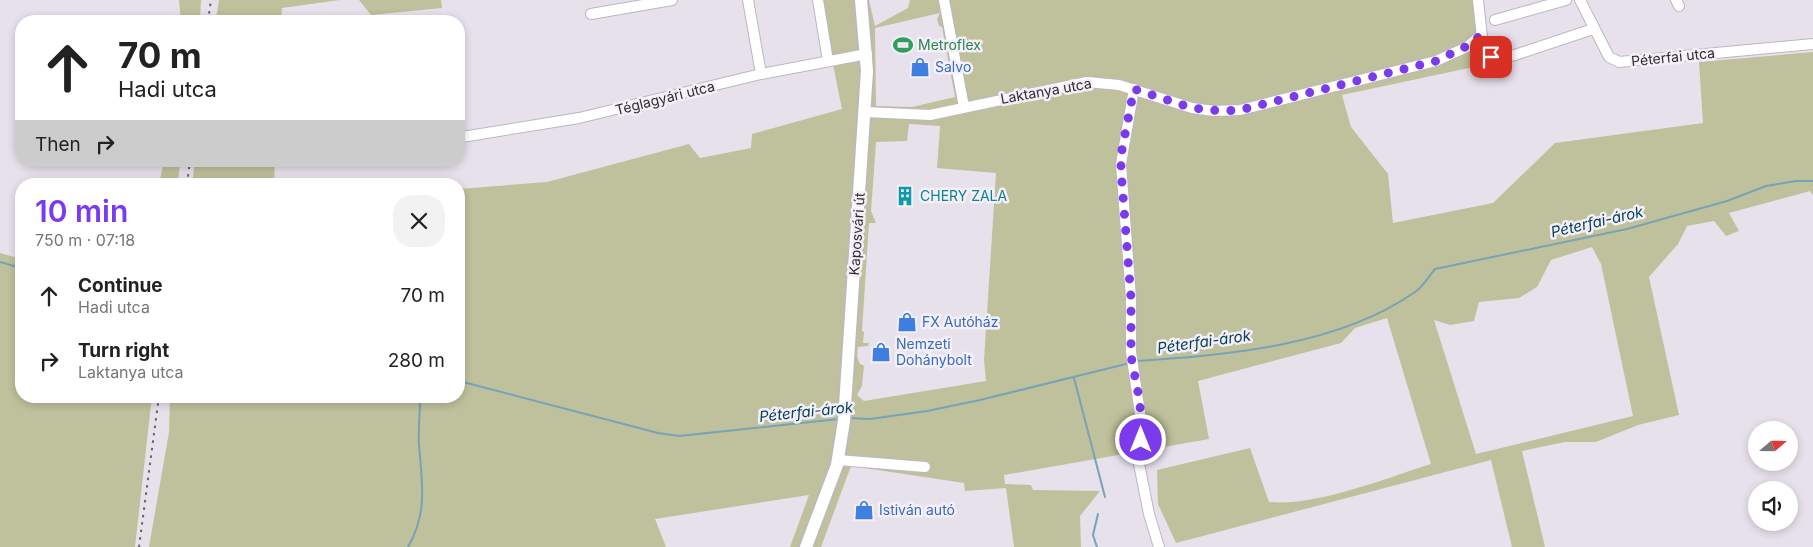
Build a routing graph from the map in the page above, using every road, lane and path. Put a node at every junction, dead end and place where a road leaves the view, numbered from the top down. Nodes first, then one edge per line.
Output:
1 (672, 0) edge
2 (748, 0) edge
3 (818, 0) edge
4 (861, 0) edge
5 (944, 0) edge
6 (1478, 0) edge
7 (1566, 0) edge
8 (1580, 0) edge
9 (591, 14) dead end
10 (1495, 20) dead end
11 (1593, 29) junction
12 (1481, 35) junction
13 (1813, 44) edge
14 (867, 54) junction
15 (828, 61) junction
16 (762, 74) junction
17 (1134, 89) junction
18 (964, 107) junction
19 (865, 112) junction
20 (465, 137) edge
21 (838, 460) junction
22 (924, 467) dead end
23 (806, 547) edge
24 (1159, 547) edge

1 - 9 street
2 - 16 street
3 - 15 street
4 - 14 main road, Kaposvári út
5 - 18 street
6 - 12 street
7 - 10 street
8 - 11 street, Péterfai utca
11 - 12 street
11 - 13 street, Péterfai utca
12 - 17 street, Laktanya utca
14 - 15 street, Téglagyári utca
14 - 19 main road, Kaposvári út
15 - 16 street, Téglagyári utca
16 - 20 street, Téglagyári utca
17 - 18 street, Laktanya utca
17 - 24 street
18 - 19 street, Laktanya utca
19 - 21 main road, Kaposvári út
21 - 22 street
21 - 23 main road, Kaposvári út

